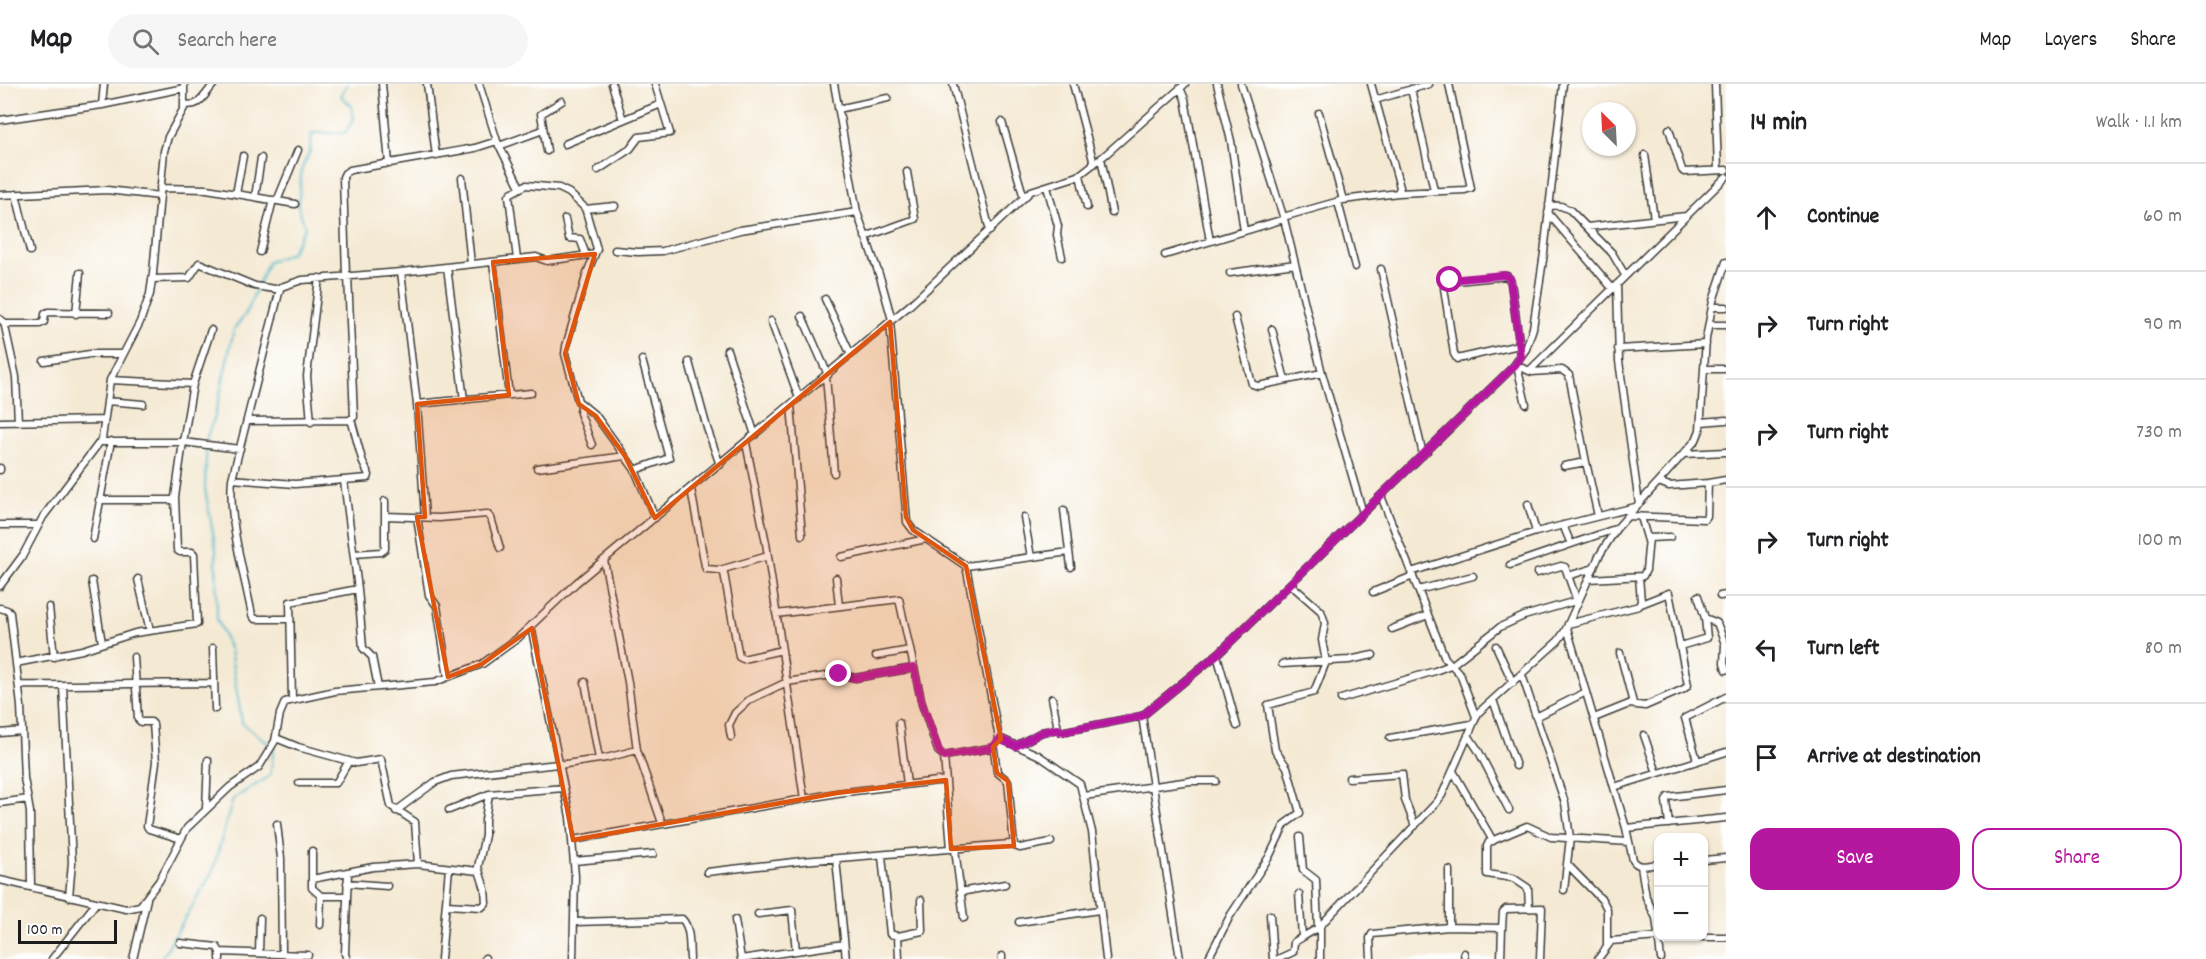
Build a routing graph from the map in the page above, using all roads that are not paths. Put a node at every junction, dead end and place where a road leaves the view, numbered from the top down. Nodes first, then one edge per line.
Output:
1 (104, 84) edge
2 (213, 84) edge
3 (382, 84) edge
4 (427, 84) edge
5 (478, 84) edge
6 (612, 84) edge
7 (654, 84) edge
8 (834, 84) edge
9 (953, 84) edge
10 (1073, 84) edge
11 (1217, 84) edge
12 (1241, 84) edge
13 (1371, 84) edge
14 (1429, 84) edge
15 (1449, 84) edge
16 (1563, 84) edge
17 (1715, 84) edge
18 (184, 86) edge
19 (1183, 86) edge
20 (1411, 89) junction
21 (888, 98) dead end
22 (1375, 100) junction
23 (562, 101) dead end
24 (184, 104) junction
25 (661, 104) junction
26 (102, 105) junction
27 (838, 109) junction
28 (1319, 113) dead end
29 (0, 120) edge
30 (623, 120) junction
31 (1002, 122) dead end
32 (1669, 129) dead end
33 (543, 130) junction
34 (498, 143) junction
35 (565, 144) dead end
36 (298, 150) dead end
37 (547, 151) dead end
38 (1646, 155) dead end
39 (243, 156) dead end
40 (436, 156) junction
41 (261, 158) dead end
42 (1101, 158) junction
43 (389, 164) junction
44 (1094, 164) junction
45 (598, 170) dead end
46 (1718, 170) junction
47 (1726, 170) edge
48 (907, 172) dead end
49 (1080, 175) junction
50 (1726, 177) edge
51 (462, 178) dead end
52 (1047, 187) junction
53 (160, 188) junction
54 (520, 188) junction
55 (1434, 190) junction
56 (1398, 193) junction
57 (16, 194) junction
58 (236, 194) junction
59 (0, 195) edge
60 (159, 196) junction
61 (255, 197) junction
62 (1024, 198) junction
63 (275, 200) junction
64 (1340, 201) junction
65 (295, 204) dead end
66 (1550, 205) junction
67 (615, 206) dead end
68 (1087, 207) dead end
69 (585, 210) junction
70 (857, 212) junction
71 (1112, 213) dead end
72 (1548, 213) junction
73 (1686, 216) junction
74 (1284, 218) junction
75 (565, 219) dead end
76 (1654, 219) junction
77 (1587, 227) junction
78 (990, 231) junction
79 (1244, 231) junction
80 (865, 237) junction
81 (1210, 241) junction
82 (615, 250) dead end
83 (30, 251) dead end
84 (260, 252) dead end
85 (595, 254) junction
86 (586, 255) junction
87 (1165, 255) dead end
88 (1062, 258) dead end
89 (517, 259) junction
90 (493, 262) junction
91 (1726, 262) edge
92 (471, 264) junction
93 (1295, 264) junction
94 (447, 267) junction
95 (1355, 267) dead end
96 (1381, 269) dead end
97 (401, 272) junction
98 (80, 273) dead end
99 (1230, 273) dead end
100 (347, 275) junction
101 (1625, 275) junction
102 (319, 278) junction
103 (152, 279) junction
104 (1614, 286) junction
105 (280, 289) junction
106 (825, 299) dead end
107 (1712, 307) junction
108 (1726, 307) edge
109 (109, 313) dead end
110 (76, 314) junction
111 (802, 316) dead end
112 (1235, 317) dead end
113 (771, 321) dead end
114 (891, 321) junction
115 (2, 322) edge
116 (1726, 325) edge
117 (1709, 326) junction
118 (1272, 329) dead end
119 (211, 330) dead end
120 (1706, 344) junction
121 (1519, 345) junction
122 (1618, 349) junction
123 (727, 350) dead end
124 (122, 354) junction
125 (851, 355) junction
126 (1521, 356) junction
127 (642, 360) dead end
128 (44, 361) dead end
129 (689, 362) dead end
130 (1516, 366) junction
131 (1704, 369) junction
132 (1726, 369) edge
133 (1529, 371) junction
134 (1322, 373) junction
135 (827, 375) junction
136 (110, 380) junction
137 (1285, 380) junction
138 (194, 384) junction
139 (531, 393) dead end
140 (509, 395) junction
141 (799, 398) junction
142 (464, 400) junction
143 (107, 401) junction
144 (143, 404) dead end
145 (417, 404) junction
146 (1526, 404) dead end
147 (581, 405) junction
148 (791, 405) junction
149 (351, 419) junction
150 (104, 420) junction
151 (1726, 420) edge
152 (247, 421) junction
153 (0, 422) edge
154 (18, 422) junction
155 (311, 422) junction
156 (1701, 422) junction
157 (755, 435) junction
158 (111, 441) junction
159 (101, 442) junction
160 (183, 442) junction
161 (746, 443) junction
162 (592, 445) dead end
163 (240, 448) junction
164 (1726, 452) edge
165 (1684, 454) junction
166 (1423, 455) junction
167 (626, 456) junction
168 (1586, 462) junction
169 (720, 465) junction
170 (1564, 466) dead end
171 (537, 468) dead end
172 (635, 470) junction
173 (834, 473) dead end
174 (232, 479) junction
175 (1726, 480) edge
176 (344, 481) junction
177 (1659, 482) junction
178 (1708, 483) junction
179 (691, 489) junction
180 (1381, 496) junction
181 (99, 500) junction
182 (175, 500) junction
183 (385, 501) dead end
184 (1528, 504) dead end
185 (1638, 505) junction
186 (1064, 510) dead end
187 (1363, 513) junction
188 (386, 516) junction
189 (1598, 516) junction
190 (1628, 516) junction
191 (417, 517) junction
192 (425, 517) junction
193 (1024, 517) dead end
194 (1641, 517) junction
195 (655, 518) junction
196 (0, 525) edge
197 (37, 525) junction
198 (1563, 525) junction
199 (1616, 529) junction
200 (1536, 532) junction
201 (802, 535) dead end
202 (1670, 537) dead end
203 (93, 539) dead end
204 (926, 539) junction
205 (1648, 541) junction
206 (1571, 544) junction
207 (500, 548) dead end
208 (1069, 552) junction
209 (354, 554) junction
210 (768, 556) junction
211 (841, 557) dead end
212 (1030, 557) junction
213 (604, 560) junction
214 (1510, 565) dead end
215 (966, 566) junction
216 (1071, 567) dead end
217 (1594, 568) junction
218 (719, 570) junction
219 (1537, 573) dead end
220 (1412, 574) junction
221 (1473, 576) dead end
222 (1569, 576) junction
223 (1640, 577) junction
224 (836, 578) dead end
225 (138, 579) dead end
226 (1589, 579) junction
227 (92, 581) dead end
228 (1290, 584) junction
229 (0, 586) edge
230 (358, 589) junction
231 (1418, 590) junction
232 (1373, 592) dead end
233 (1698, 596) dead end
234 (1578, 601) junction
235 (1641, 604) junction
236 (839, 606) junction
237 (49, 607) dead end
238 (0, 608) edge
239 (776, 614) junction
240 (1428, 615) junction
241 (1706, 618) junction
242 (289, 619) junction
243 (531, 626) junction
244 (1568, 626) junction
245 (1392, 629) dead end
246 (1723, 630) edge
247 (150, 631) junction
248 (102, 643) junction
249 (1496, 646) dead end
250 (1680, 646) junction
251 (213, 648) dead end
252 (782, 650) junction
253 (910, 650) junction
254 (1620, 653) dead end
255 (1217, 655) junction
256 (1373, 655) dead end
257 (876, 656) dead end
258 (54, 657) junction
259 (134, 657) dead end
260 (1326, 662) junction
261 (16, 663) junction
262 (1282, 664) dead end
263 (1453, 664) junction
264 (914, 668) junction
265 (1726, 670) edge
266 (1522, 675) junction
267 (448, 677) junction
268 (214, 682) junction
269 (585, 682) dead end
270 (787, 682) junction
271 (1513, 683) junction
272 (136, 684) junction
273 (19, 685) junction
274 (63, 686) junction
275 (378, 687) junction
276 (1586, 693) junction
277 (1726, 697) edge
278 (1052, 698) dead end
279 (1341, 699) dead end
280 (292, 700) junction
281 (1493, 700) junction
282 (1633, 703) junction
283 (215, 709) dead end
284 (1142, 716) junction
285 (1476, 717) junction
286 (1536, 717) junction
287 (1594, 718) junction
288 (899, 723) dead end
289 (1472, 724) junction
290 (1237, 726) dead end
291 (1058, 729) junction
292 (22, 731) junction
293 (0, 733) edge
294 (1468, 735) junction
295 (1644, 735) dead end
296 (731, 737) dead end
297 (1390, 738) dead end
298 (1000, 739) junction
299 (276, 740) junction
300 (1016, 746) junction
301 (992, 748) junction
302 (637, 750) junction
303 (1726, 752) edge
304 (944, 756) junction
305 (598, 759) junction
306 (208, 760) dead end
307 (1697, 760) junction
308 (349, 761) junction
309 (559, 765) junction
310 (1516, 766) dead end
311 (1453, 771) junction
312 (1657, 773) junction
313 (1349, 778) dead end
314 (946, 780) junction
315 (1216, 781) dead end
316 (298, 783) dead end
317 (907, 784) junction
318 (1153, 787) junction
319 (1614, 787) junction
320 (564, 788) junction
321 (1726, 790) edge
322 (489, 794) junction
323 (1084, 796) junction
324 (804, 798) junction
325 (27, 799) junction
326 (0, 803) edge
327 (206, 808) junction
328 (449, 810) dead end
329 (1509, 810) dead end
330 (396, 811) junction
331 (1726, 818) edge
332 (662, 823) junction
333 (277, 824) dead end
334 (1669, 824) junction
335 (1415, 826) junction
336 (1626, 828) junction
337 (1300, 837) dead end
338 (1570, 838) junction
339 (181, 839) junction
340 (573, 840) junction
341 (1493, 841) junction
342 (1051, 842) dead end
343 (1629, 842) junction
344 (1014, 846) junction
345 (953, 849) junction
346 (312, 851) dead end
347 (652, 854) dead end
348 (882, 856) junction
349 (1726, 858) edge
350 (836, 859) junction
351 (1708, 860) edge
352 (574, 861) junction
353 (418, 864) junction
354 (1567, 864) junction
355 (1654, 865) edge
356 (1641, 866) junction
357 (449, 868) junction
358 (1449, 870) dead end
359 (478, 871) junction
360 (348, 872) junction
361 (707, 872) dead end
362 (312, 879) junction
363 (0, 880) edge
364 (347, 883) junction
365 (1005, 884) dead end
366 (387, 886) dead end
367 (31, 887) junction
368 (1564, 890) dead end
369 (960, 892) junction
370 (1299, 894) dead end
371 (148, 895) junction
372 (321, 896) junction
373 (347, 896) junction
374 (69, 897) junction
375 (921, 900) dead end
376 (96, 903) junction
377 (446, 905) junction
378 (1529, 908) junction
379 (1099, 910) junction
380 (759, 914) dead end
381 (1654, 914) edge
382 (1270, 915) dead end
383 (260, 918) dead end
384 (964, 918) dead end
385 (735, 920) dead end
386 (575, 922) junction
387 (1019, 922) dead end
388 (320, 925) dead end
389 (1449, 927) junction
390 (1318, 928) junction
391 (1502, 928) junction
392 (898, 936) junction
393 (1302, 936) junction
394 (1654, 937) edge
395 (1708, 937) edge
396 (1726, 937) edge
397 (1658, 941) edge
398 (180, 943) dead end
399 (844, 944) junction
400 (1608, 947) junction
401 (796, 951) junction
402 (258, 953) junction
403 (282, 954) junction
404 (220, 955) edge
405 (308, 955) dead end
406 (757, 958) edge
407 (52, 959) edge
408 (133, 959) edge
409 (347, 959) edge
410 (441, 959) edge
411 (573, 959) edge
412 (690, 959) edge
413 (741, 959) edge
414 (846, 959) edge
415 (899, 959) edge
416 (1106, 959) edge
417 (1180, 959) edge
418 (1208, 959) edge
419 (1273, 959) edge
420 (1278, 959) edge
421 (1320, 959) edge
422 (1371, 959) edge
423 (1502, 959) edge
424 (1540, 959) edge
425 (1598, 959) edge
426 (1660, 959) edge

1 - 26 street
2 - 24 street
3 - 43 street
4 - 40 street
5 - 34 street
6 - 30 street
7 - 25 street
8 - 27 street
9 - 78 street
10 - 44 street
11 - 79 street
12 - 74 street
13 - 22 street
14 - 20 street
15 - 55 street
16 - 66 street
17 - 46 street
18 - 24 street
18 - 26 street
19 - 42 street
19 - 81 street
20 - 22 street
20 - 55 street
21 - 27 street
22 - 56 street
23 - 33 street
24 - 53 street
25 - 30 street
25 - 45 street
26 - 29 street
27 - 70 street
28 - 64 street
30 - 35 street
31 - 62 street
32 - 46 street
33 - 34 street
33 - 37 street
34 - 40 street
34 - 54 street
36 - 63 street
38 - 76 street
39 - 58 street
40 - 43 street
41 - 61 street
42 - 44 street
42 - 71 street
43 - 100 street
44 - 49 street
46 - 47 street
48 - 80 street
49 - 52 street
49 - 68 street
50 - 73 street
51 - 92 street
52 - 62 street
52 - 88 street
53 - 58 street
53 - 60 street
54 - 69 street
54 - 89 street
55 - 56 street
56 - 64 street
57 - 59 street
57 - 60 street
57 - 83 street
58 - 61 street
60 - 103 street
61 - 63 street
62 - 78 street
63 - 65 street
63 - 84 street
64 - 74 street
64 - 95 street
66 - 72 street
66 - 77 street
67 - 69 street
69 - 85 street
70 - 80 street
70 - 82 street
72 - 104 street
72 - 126 street
73 - 76 street
73 - 101 street
74 - 79 street
74 - 93 street
75 - 86 street
76 - 77 street
77 - 101 street
78 - 114 street
79 - 81 street
80 - 114 street
81 - 87 street
85 - 86 street
85 - 147 street
86 - 89 street
89 - 90 street
90 - 92 street
90 - 140 street
91 - 107 street
92 - 94 street
93 - 99 street
93 - 134 street
94 - 97 street
94 - 142 street
96 - 166 street
97 - 100 street
97 - 145 street
98 - 110 street
100 - 102 street
100 - 149 street
101 - 104 street
102 - 105 street
102 - 155 street
103 - 105 street
103 - 124 street
104 - 122 street
104 - 133 street
105 - 152 street
106 - 125 street
107 - 108 street
107 - 117 street
109 - 110 street
110 - 115 street
111 - 135 street
112 - 137 street
113 - 141 street
114 - 125 street
114 - 204 street
115 - 154 street
116 - 117 street
117 - 120 street
118 - 137 street
119 - 138 street
120 - 122 street
120 - 131 street
121 - 121 street
121 - 126 street
122 - 185 street
123 - 157 street
124 - 128 street
124 - 136 street
125 - 135 street
126 - 130 street
127 - 172 street
129 - 169 street
130 - 133 street
130 - 146 street
130 - 166 street
131 - 132 street
131 - 156 street
133 - 168 street
134 - 137 street
134 - 187 street
135 - 141 street
135 - 173 street
136 - 138 street
136 - 143 street
138 - 160 street
139 - 140 street
140 - 142 street
141 - 148 street
142 - 145 street
143 - 144 street
143 - 150 street
145 - 192 street
147 - 162 street
147 - 167 street
148 - 157 street
148 - 201 street
149 - 155 street
149 - 176 street
150 - 154 street
150 - 159 street
151 - 156 street
152 - 155 street
152 - 163 street
153 - 154 street
156 - 165 street
157 - 161 street
158 - 159 street
158 - 160 street
158 - 181 street
159 - 197 street
160 - 163 street
160 - 182 street
161 - 169 street
161 - 210 street
163 - 174 street
164 - 165 street
165 - 177 street
166 - 180 street
167 - 171 street
167 - 172 street
168 - 170 street
168 - 189 street
169 - 179 street
172 - 195 street
174 - 176 street
174 - 242 street
175 - 178 street
176 - 209 street
177 - 178 street
177 - 185 street
178 - 194 street
179 - 195 street
179 - 218 street
180 - 187 street
180 - 220 street
181 - 182 street
181 - 203 street
182 - 247 street
183 - 188 street
184 - 200 street
185 - 189 street
185 - 190 street
186 - 208 street
187 - 228 street
188 - 191 street
188 - 209 street
189 - 198 street
190 - 194 street
190 - 199 street
191 - 192 street
191 - 267 street
192 - 207 street
193 - 212 street
194 - 205 street
195 - 213 street
196 - 197 street
197 - 229 street
198 - 200 street
198 - 206 street
199 - 206 street
199 - 217 street
200 - 220 street
202 - 205 street
204 - 211 street
204 - 215 street
205 - 223 street
206 - 214 street
208 - 212 street
208 - 216 street
209 - 230 street
210 - 218 street
210 - 239 street
212 - 215 street
213 - 243 street
213 - 302 street
215 - 298 street
217 - 222 street
217 - 226 street
218 - 252 street
219 - 222 street
220 - 231 street
220 - 232 street
221 - 231 street
222 - 234 street
223 - 226 street
223 - 235 street
224 - 236 street
225 - 247 street
226 - 234 street
227 - 248 street
228 - 255 street
228 - 260 street
230 - 242 street
230 - 275 street
231 - 240 street
233 - 241 street
234 - 244 street
234 - 263 street
235 - 244 street
235 - 250 street
236 - 239 street
236 - 253 street
237 - 258 street
238 - 261 street
239 - 252 street
240 - 245 street
240 - 263 street
241 - 246 street
241 - 250 street
242 - 280 street
243 - 267 street
243 - 309 street
244 - 266 street
244 - 276 street
246 - 265 street
247 - 248 street
248 - 258 street
249 - 271 street
250 - 282 street
251 - 268 street
252 - 270 street
253 - 257 street
253 - 264 street
254 - 282 street
255 - 284 street
255 - 290 street
256 - 260 street
258 - 261 street
259 - 272 street
260 - 262 street
260 - 418 street
261 - 273 street
263 - 279 street
263 - 285 street
264 - 270 street
264 - 304 street
266 - 271 street
266 - 286 street
267 - 275 street
268 - 272 street
268 - 283 street
269 - 305 street
270 - 296 street
270 - 324 street
271 - 281 street
272 - 274 street
272 - 339 street
273 - 274 street
273 - 292 street
274 - 374 street
275 - 280 street
276 - 286 street
276 - 287 street
277 - 307 street
278 - 291 street
280 - 299 street
281 - 285 street
281 - 310 street
282 - 287 street
284 - 291 street
284 - 318 street
285 - 289 street
286 - 338 street
287 - 319 street
288 - 317 street
289 - 294 street
289 - 297 street
291 - 300 street
292 - 293 street
292 - 325 street
294 - 311 street
294 - 329 street
295 - 312 street
298 - 300 street
298 - 301 street
299 - 308 street
299 - 327 street
300 - 323 street
301 - 304 street
301 - 344 street
302 - 305 street
302 - 332 street
303 - 307 street
304 - 314 street
305 - 309 street
306 - 327 street
307 - 312 street
308 - 316 street
308 - 330 street
309 - 320 street
309 - 330 street
311 - 335 street
311 - 341 street
312 - 319 street
313 - 335 street
314 - 317 street
314 - 345 street
315 - 318 street
317 - 324 street
318 - 323 street
318 - 417 street
319 - 336 street
320 - 322 street
320 - 340 street
321 - 334 street
322 - 328 street
322 - 359 street
323 - 379 street
324 - 332 street
325 - 326 street
325 - 367 street
327 - 339 street
330 - 353 street
331 - 334 street
332 - 340 street
333 - 403 street
334 - 336 street
335 - 390 street
336 - 343 street
337 - 390 street
338 - 341 street
338 - 343 street
338 - 354 street
339 - 371 street
340 - 352 street
341 - 378 street
342 - 344 street
343 - 356 street
344 - 345 street
345 - 348 street
345 - 369 street
346 - 362 street
347 - 352 street
348 - 350 street
348 - 392 street
349 - 351 street
350 - 361 street
350 - 399 street
352 - 386 street
353 - 357 street
353 - 360 street
354 - 368 street
354 - 400 street
355 - 356 street
356 - 381 street
357 - 359 street
357 - 377 street
358 - 389 street
359 - 377 street
360 - 362 street
360 - 364 street
362 - 372 street
363 - 367 street
364 - 366 street
364 - 373 street
365 - 369 street
367 - 374 street
369 - 384 street
370 - 393 street
371 - 376 street
371 - 408 street
372 - 373 street
372 - 388 street
373 - 409 street
374 - 376 street
375 - 392 street
376 - 407 street
377 - 410 street
378 - 391 street
378 - 424 street
379 - 387 street
379 - 416 street
380 - 401 street
382 - 419 street
383 - 402 street
385 - 413 street
386 - 411 street
386 - 412 street
389 - 391 street
389 - 422 street
390 - 393 street
390 - 421 street
391 - 423 street
392 - 415 street
393 - 420 street
394 - 400 street
395 - 396 street
397 - 426 street
398 - 404 street
399 - 401 street
399 - 414 street
400 - 425 street
401 - 406 street
402 - 403 street
402 - 404 street
403 - 405 street
406 - 413 street

